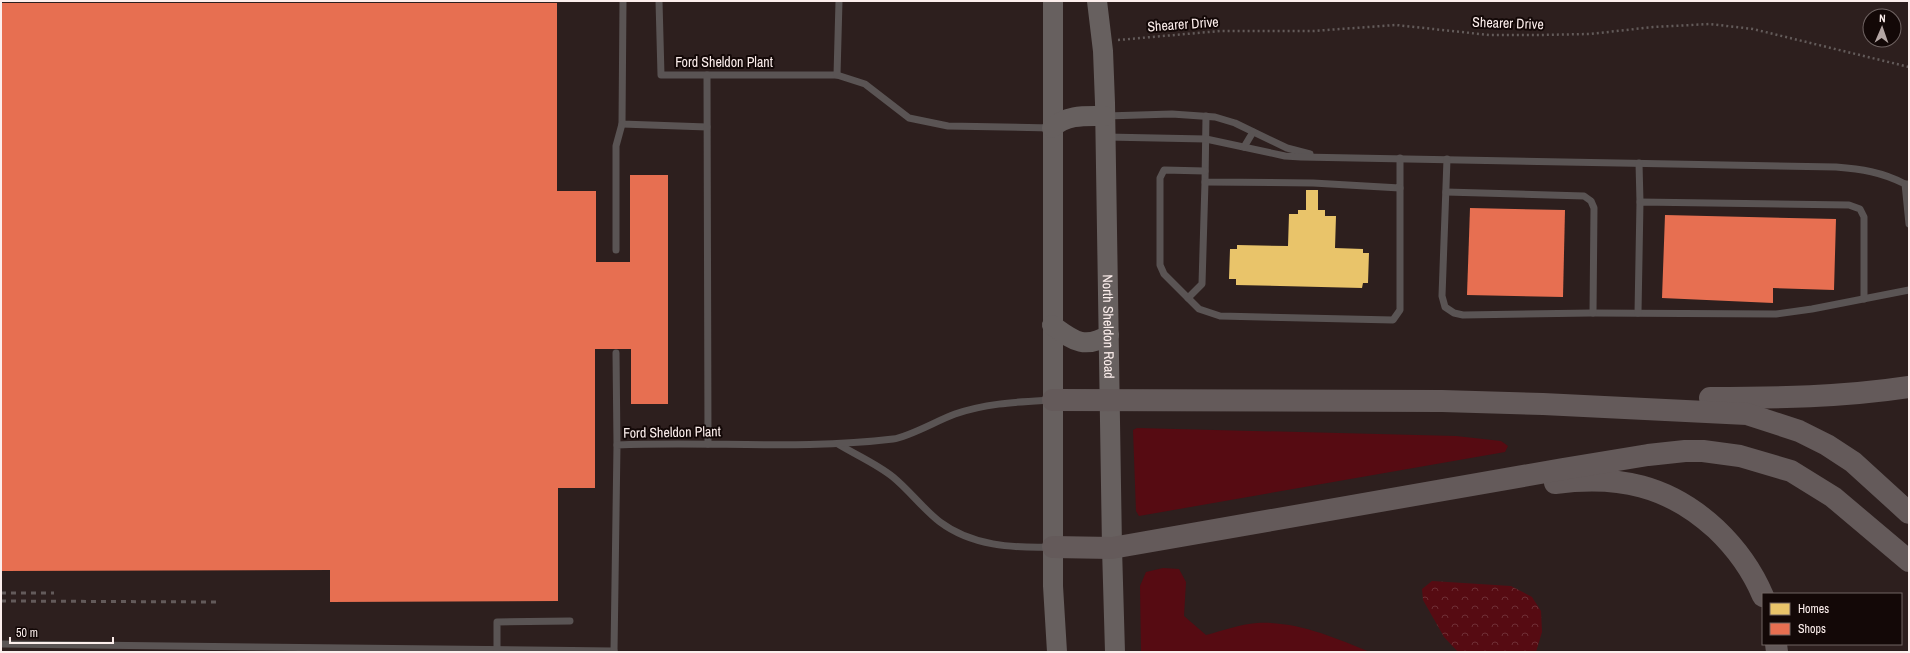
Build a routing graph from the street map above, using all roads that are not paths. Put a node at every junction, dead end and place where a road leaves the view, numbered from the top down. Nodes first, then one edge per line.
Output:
1 (624, 1) edge
2 (659, 1) edge
3 (839, 1) edge
4 (1053, 1) edge
5 (1097, 1) edge
6 (707, 75) junction
7 (837, 75) junction
8 (1105, 116) junction
9 (1206, 116) junction
10 (622, 124) junction
11 (707, 127) junction
12 (1052, 128) junction
13 (1254, 132) junction
14 (1106, 137) junction
15 (1206, 139) junction
16 (1244, 147) junction
17 (1318, 156) junction
18 (1400, 158) junction
19 (1447, 159) junction
20 (1639, 163) junction
21 (1205, 171) junction
22 (1205, 182) junction
23 (1907, 184) edge
24 (1400, 188) junction
25 (1446, 192) junction
26 (1640, 202) junction
27 (1909, 224) edge
28 (616, 250) dead end
29 (1909, 290) edge
30 (1188, 298) junction
31 (1864, 299) junction
32 (1593, 313) junction
33 (1638, 314) junction
34 (1052, 325) junction
35 (1109, 336) junction
36 (616, 353) dead end
37 (1909, 387) edge
38 (1053, 400) junction
39 (1109, 400) junction
40 (1543, 404) junction
41 (708, 444) junction
42 (838, 444) junction
43 (617, 445) junction
44 (1426, 494) junction
45 (1909, 513) edge
46 (1053, 547) junction
47 (1112, 548) junction
48 (1909, 561) edge
49 (1762, 594) edge
50 (570, 621) dead end
51 (1, 644) edge
52 (89, 649) edge
53 (318, 650) edge
54 (497, 650) junction
55 (474, 651) edge
56 (614, 652) edge
57 (1057, 652) edge
58 (1115, 652) edge

1 - 10 lane
2 - 6 lane, Ford Sheldon Plant
3 - 7 lane
4 - 12 main road
5 - 8 main road, North Sheldon Road
6 - 7 lane, Ford Sheldon Plant
6 - 11 lane
7 - 12 lane, Ford Sheldon Plant
8 - 9 lane
8 - 12 main road
8 - 14 main road, North Sheldon Road
9 - 13 lane
9 - 15 lane
10 - 11 lane
10 - 28 lane
11 - 41 lane
12 - 34 main road
13 - 16 lane
13 - 17 lane
14 - 15 lane
14 - 35 main road, North Sheldon Road
15 - 16 lane
15 - 21 lane
16 - 17 lane
17 - 18 lane
18 - 19 lane
18 - 24 lane
19 - 20 lane
19 - 25 lane
20 - 23 lane
20 - 26 lane
21 - 22 lane
21 - 30 lane
22 - 24 lane
22 - 30 lane
23 - 27 lane
24 - 30 lane
25 - 32 lane
25 - 32 lane
26 - 31 lane
26 - 33 lane
29 - 31 lane
31 - 33 lane
32 - 33 lane
34 - 35 main road
34 - 38 main road
35 - 39 main road, North Sheldon Road
36 - 43 lane
37 - 40 highway
38 - 39 highway
38 - 42 lane, Ford Sheldon Plant
38 - 46 main road
39 - 40 highway
39 - 47 main road, North Sheldon Road
40 - 45 highway
41 - 42 lane, Ford Sheldon Plant
41 - 43 lane, Ford Sheldon Plant
42 - 46 lane
43 - 56 lane, Ford Sheldon Plant
44 - 47 highway
44 - 48 highway
44 - 49 highway
46 - 47 highway
46 - 57 main road
47 - 58 main road, North Sheldon Road
50 - 54 lane
51 - 52 lane
52 - 53 lane
53 - 55 lane
54 - 55 lane
54 - 56 lane

